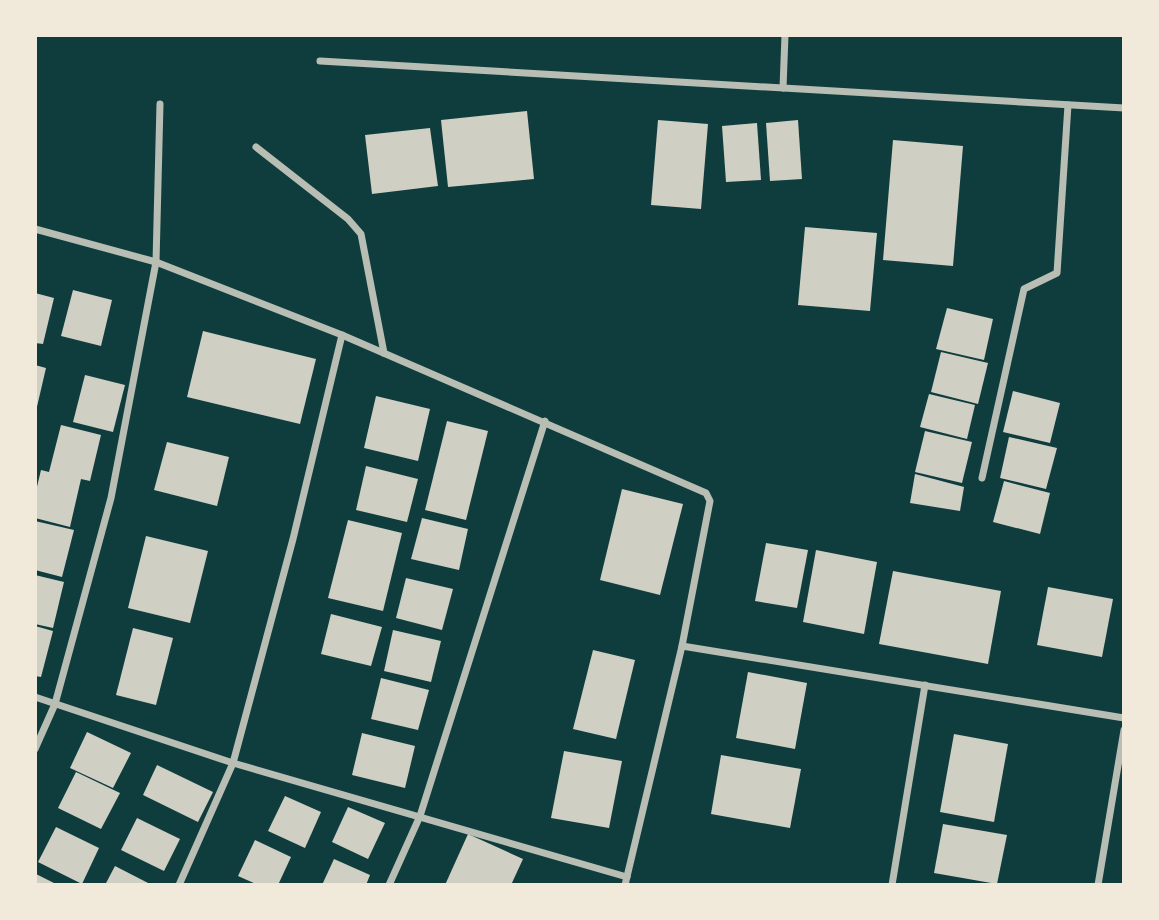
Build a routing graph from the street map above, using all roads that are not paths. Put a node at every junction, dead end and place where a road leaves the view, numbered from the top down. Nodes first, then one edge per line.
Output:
1 (785, 35) edge
2 (320, 61) dead end
3 (783, 88) junction
4 (160, 104) dead end
5 (1068, 105) junction
6 (1124, 108) edge
7 (256, 147) dead end
8 (35, 229) edge
9 (156, 262) junction
10 (342, 335) junction
11 (384, 353) junction
12 (545, 421) junction
13 (982, 478) dead end
14 (682, 646) junction
15 (925, 685) junction
16 (35, 697) edge
17 (55, 704) junction
18 (1124, 718) edge
19 (1124, 730) edge
20 (35, 749) edge
21 (233, 763) junction
22 (420, 816) junction
23 (626, 881) edge
24 (179, 885) edge
25 (389, 885) edge
26 (892, 885) edge
27 (1098, 885) edge

1 - 3 street
2 - 3 street
3 - 5 street
4 - 9 street
5 - 6 street
5 - 13 street
7 - 11 street
8 - 9 street
9 - 10 street
9 - 17 street
10 - 11 street
10 - 21 street
11 - 12 street
12 - 14 street
12 - 22 street
14 - 15 street
14 - 23 street
15 - 18 street
15 - 26 street
16 - 17 street
17 - 20 street
17 - 21 street
19 - 27 street
21 - 22 street
21 - 24 street
22 - 23 street
22 - 25 street

